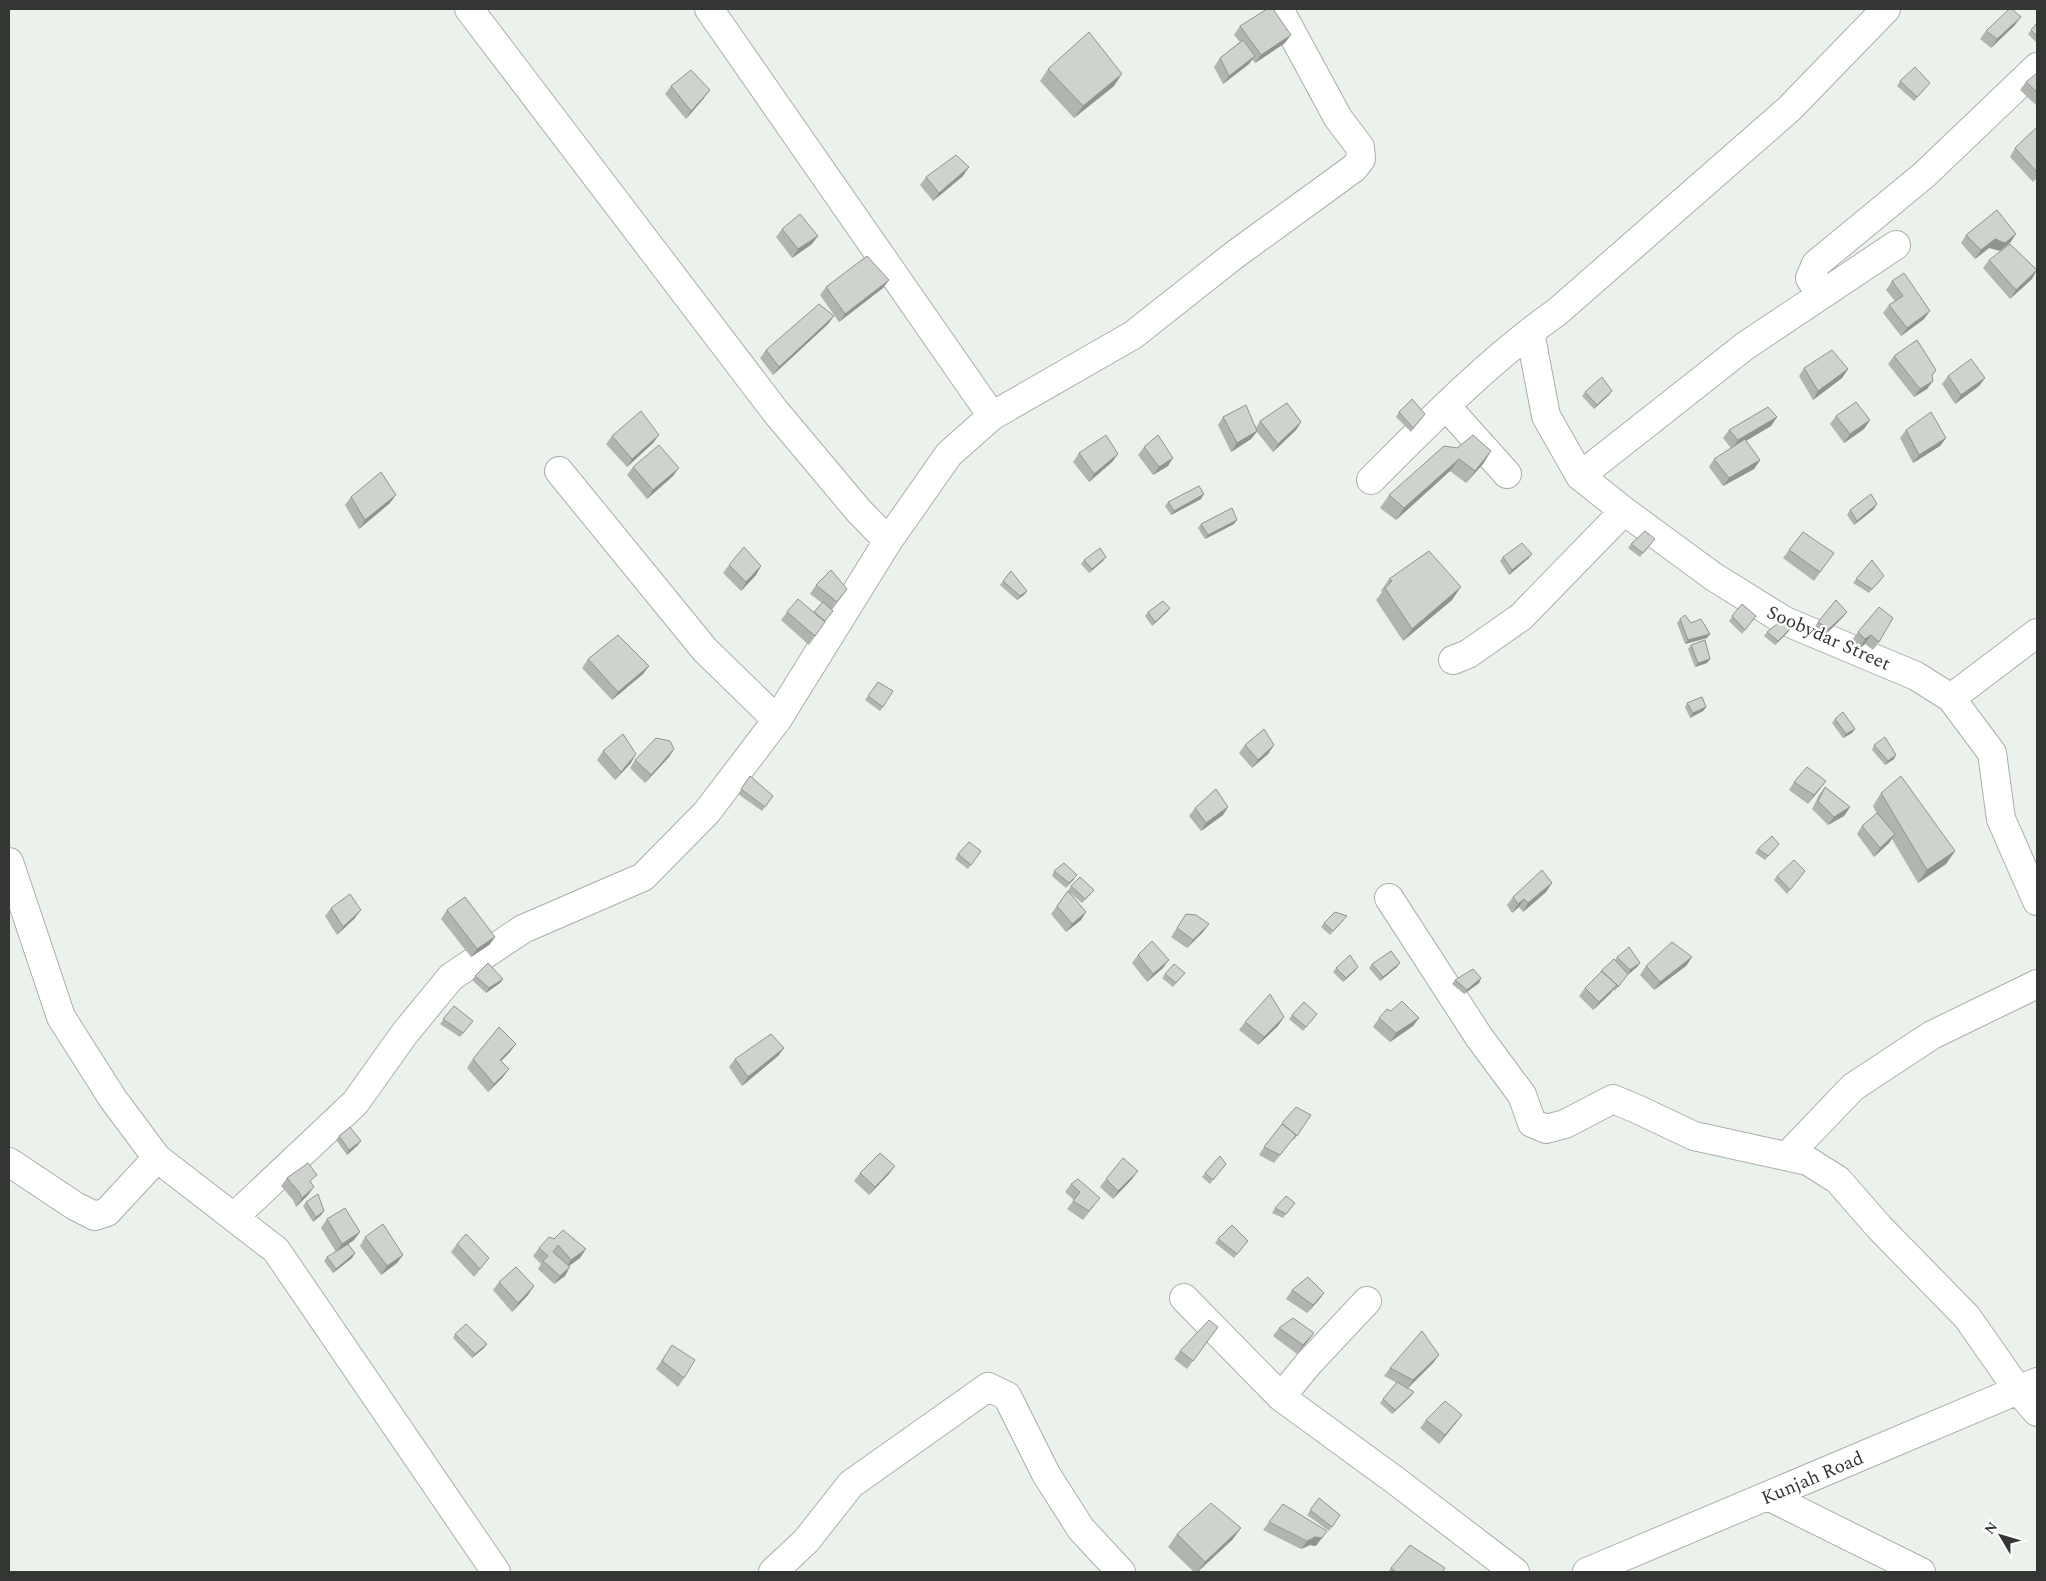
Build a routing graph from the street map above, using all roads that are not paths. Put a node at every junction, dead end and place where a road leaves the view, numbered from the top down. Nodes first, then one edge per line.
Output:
1 (468, 9) edge
2 (709, 9) edge
3 (1279, 9) edge
4 (1886, 9) edge
5 (2037, 67) edge
6 (1896, 245) dead end
7 (1820, 294) junction
8 (1530, 332) junction
9 (1446, 406) junction
10 (992, 416) junction
11 (559, 471) dead end
12 (1507, 474) dead end
13 (1580, 476) junction
14 (1371, 480) dead end
15 (1624, 511) junction
16 (888, 541) junction
17 (2037, 633) edge
18 (1453, 660) dead end
19 (1951, 698) junction
20 (777, 720) junction
21 (9, 862) edge
22 (1389, 898) dead end
23 (2037, 901) edge
24 (2037, 984) edge
25 (1787, 1156) junction
26 (157, 1158) junction
27 (9, 1162) edge
28 (234, 1217) junction
29 (1184, 1298) dead end
30 (1367, 1301) dead end
31 (2028, 1386) edge
32 (1281, 1397) junction
33 (2037, 1412) edge
34 (1768, 1496) junction
35 (496, 1572) edge
36 (773, 1572) edge
37 (1121, 1572) edge
38 (1515, 1572) edge
39 (1587, 1572) edge
40 (1922, 1572) edge

1 - 16 street
2 - 10 street
3 - 10 street
4 - 8 street
5 - 7 street
6 - 7 street
7 - 13 street
8 - 9 street
8 - 13 street, Soobydar Street
9 - 12 street
9 - 14 street
10 - 16 street
11 - 20 street
13 - 15 street, Soobydar Street
15 - 18 street
15 - 19 street, Soobydar Street
16 - 20 street
17 - 19 street
19 - 23 street, Soobydar Street
20 - 28 street
21 - 26 street
22 - 25 street
24 - 25 street
25 - 31 street
26 - 27 street
26 - 28 street
28 - 35 street
29 - 32 street
30 - 32 street
31 - 33 street
31 - 34 street, Kunjah Road
32 - 38 street
34 - 39 street, Kunjah Road
34 - 40 street
36 - 37 street

